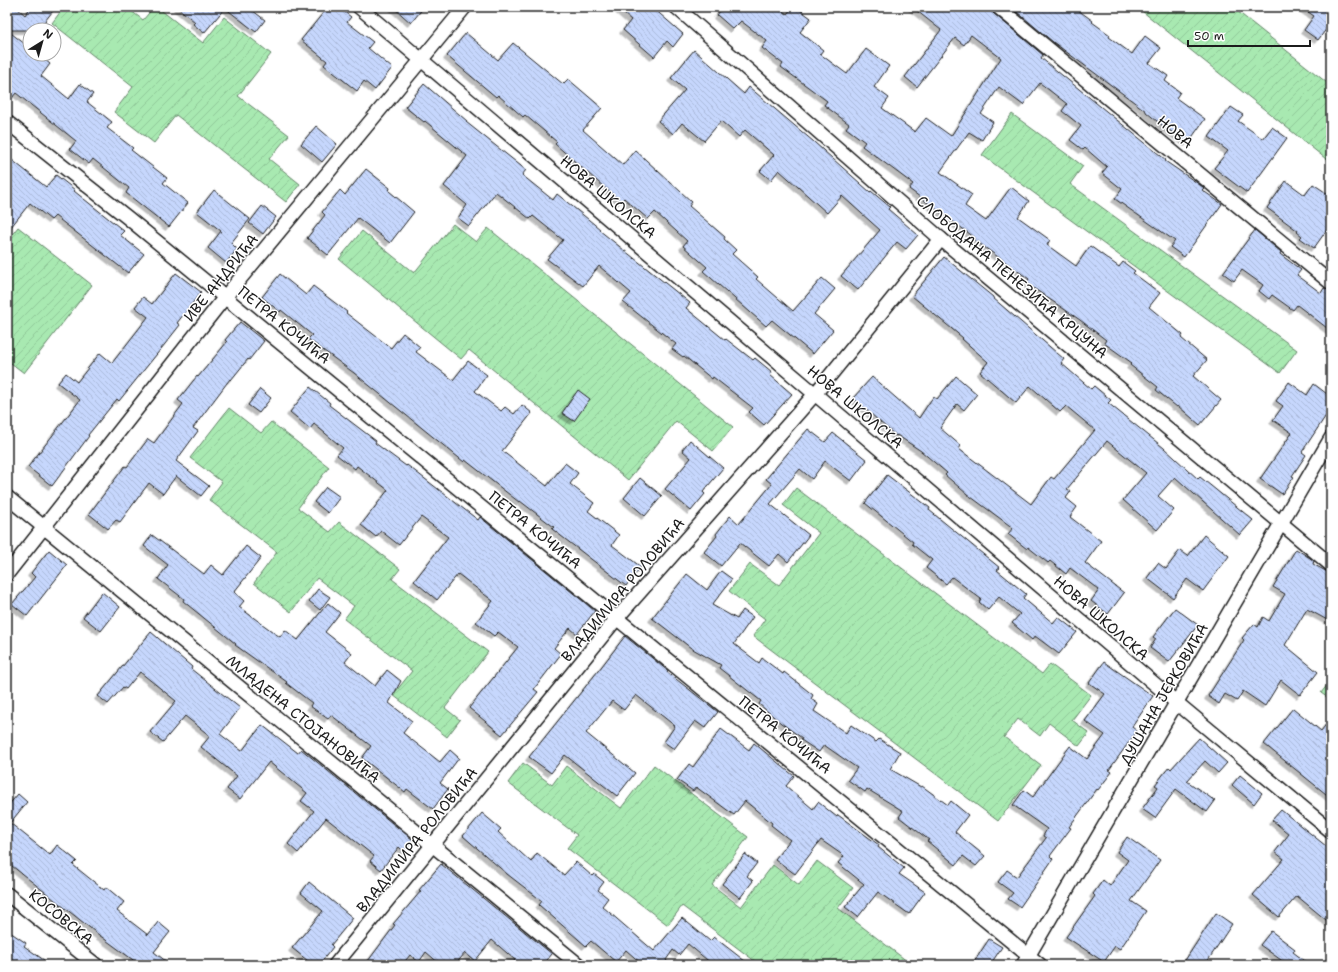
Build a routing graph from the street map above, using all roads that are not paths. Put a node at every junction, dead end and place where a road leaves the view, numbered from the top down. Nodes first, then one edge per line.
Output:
1 (358, 7) edge
2 (465, 7) edge
3 (676, 7) edge
4 (998, 7) edge
5 (421, 60) junction
6 (7, 122) edge
7 (941, 239) junction
8 (1331, 283) edge
9 (225, 297) junction
10 (815, 394) junction
11 (1331, 438) edge
12 (7, 497) edge
13 (1282, 524) junction
14 (44, 527) junction
15 (1331, 565) edge
16 (7, 574) edge
17 (617, 618) junction
18 (1177, 703) junction
19 (1331, 831) edge
20 (433, 846) junction
21 (7, 894) edge
22 (1026, 960) edge
23 (96, 965) edge
24 (335, 965) edge
25 (579, 965) edge
26 (1040, 965) edge

1 - 5 street, НОВА ШКОЛСКА
2 - 5 street, ИВЕ АНДРИЋА
3 - 7 street, СЛОБОДАНА ПЕНЕЗИЋА КРЦУНА
4 - 8 street, НОВА
5 - 9 street, ИВЕ АНДРИЋА
5 - 10 street, НОВА ШКОЛСКА
6 - 9 street, ПЕТРА КОЧИЋА
7 - 10 street, ВЛАДИМИРА РОЛОВИЋА
7 - 13 street, СЛОБОДАНА ПЕНЕЗИЋА КРЦУНА
9 - 14 street, ИВЕ АНДРИЋА
9 - 17 street, ПЕТРА КОЧИЋА
10 - 17 street, ВЛАДИМИРА РОЛОВИЋА
10 - 18 street, НОВА ШКОЛСКА
11 - 13 street, ДУШАНА ЈЕРКОВИЋА
12 - 14 street, МЛАДЕНА СТОЈАНОВИЋА
13 - 15 street, СЛОБОДАНА ПЕНЕЗИЋА КРЦУНА
13 - 18 street, ДУШАНА ЈЕРКОВИЋА
14 - 16 street, ИВЕ АНДРИЋА
14 - 20 street, МЛАДЕНА СТОЈАНОВИЋА
17 - 20 street, ВЛАДИМИРА РОЛОВИЋА
17 - 22 street, ПЕТРА КОЧИЋА
18 - 19 street, НОВА ШКОЛСКА
18 - 22 street, ДУШАНА ЈЕРКОВИЋА
20 - 24 street, ВЛАДИМИРА РОЛОВИЋА
20 - 25 street, МЛАДЕНА СТОЈАНОВИЋА
21 - 23 street, КОСОВСКА
22 - 26 street, ПЕТРА КОЧИЋА

